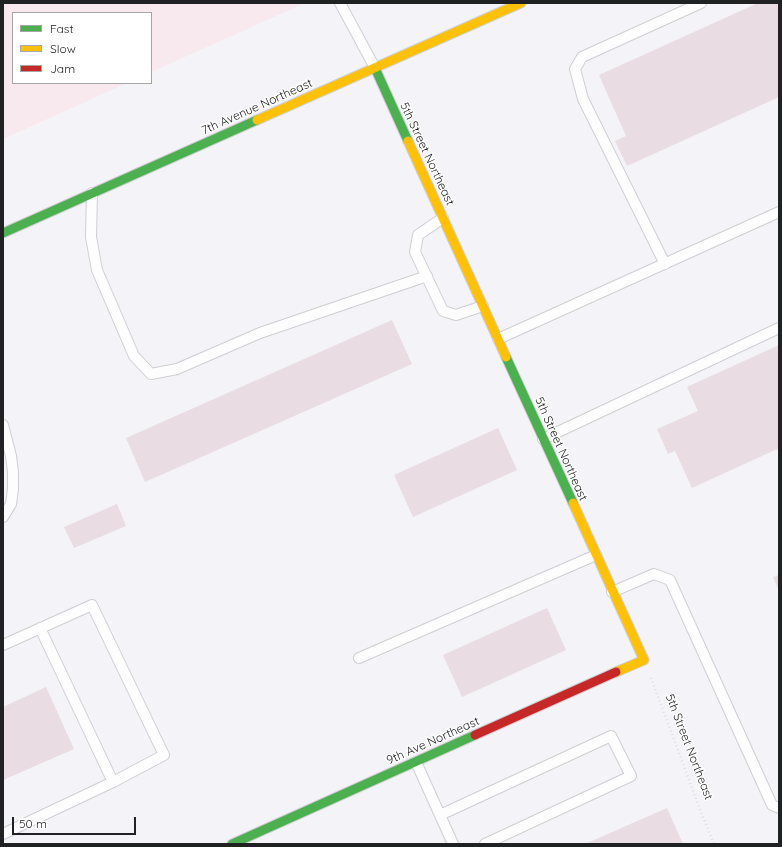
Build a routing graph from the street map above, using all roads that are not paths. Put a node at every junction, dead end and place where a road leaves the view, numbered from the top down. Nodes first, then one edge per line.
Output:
1 (340, 3) edge
2 (521, 3) edge
3 (701, 3) edge
4 (375, 68) junction
5 (92, 193) junction
6 (779, 212) edge
7 (443, 218) junction
8 (3, 233) edge
9 (665, 264) junction
10 (427, 276) junction
11 (483, 306) junction
12 (779, 328) edge
13 (498, 339) junction
14 (3, 425) edge
15 (543, 439) junction
16 (3, 517) edge
17 (596, 555) junction
18 (612, 592) junction
19 (40, 628) junction
20 (3, 645) edge
21 (358, 658) dead end
22 (644, 660) joint
23 (416, 762) junction
24 (113, 782) junction
25 (779, 808) edge
26 (440, 815) junction
27 (3, 834) edge
28 (232, 844) edge
29 (452, 844) edge
30 (485, 844) edge

1 - 4 lane
2 - 4 street, 7th Avenue Northeast
3 - 9 lane
4 - 5 street, 7th Avenue Northeast
4 - 7 street, 5th Street Northeast
5 - 8 street, 7th Avenue Northeast
5 - 10 lane
6 - 9 lane
7 - 10 lane
7 - 11 street, 5th Street Northeast
9 - 13 lane
10 - 11 lane
11 - 13 street, 5th Street Northeast
12 - 15 lane
13 - 15 street, 5th Street Northeast
14 - 16 lane
15 - 17 street, 5th Street Northeast
17 - 18 street, 5th Street Northeast
17 - 21 lane
18 - 22 street, 5th Street Northeast
18 - 25 lane
19 - 20 lane
19 - 24 lane
19 - 24 lane
22 - 23 street, 9th Ave Northeast
23 - 26 lane
23 - 28 street, 9th Ave Northeast
24 - 27 lane
26 - 29 lane
26 - 30 lane

